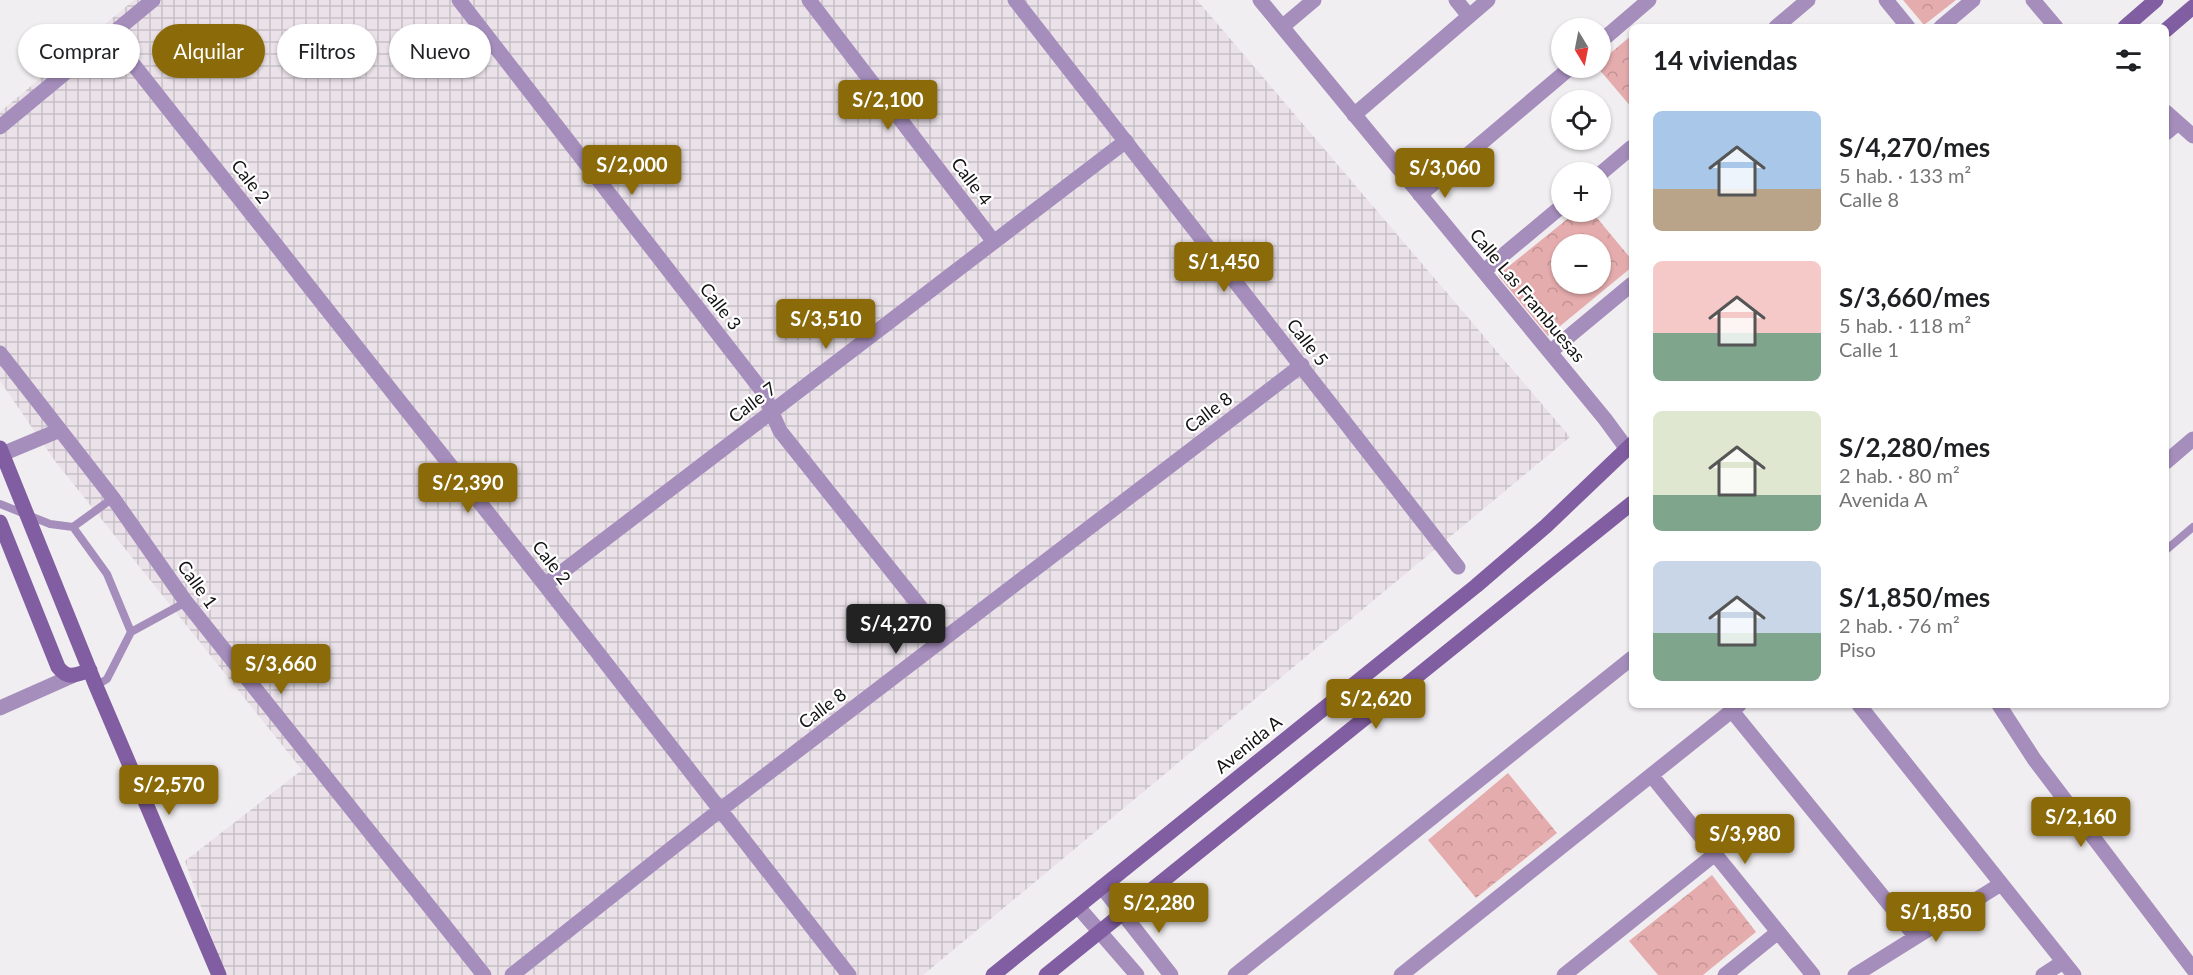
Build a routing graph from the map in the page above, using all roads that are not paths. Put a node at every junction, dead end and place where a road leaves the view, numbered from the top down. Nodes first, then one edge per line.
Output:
1 (153, 0) edge
2 (459, 0) edge
3 (809, 0) edge
4 (1015, 0) edge
5 (1260, 0) edge
6 (1314, 0) edge
7 (1456, 0) edge
8 (1488, 0) edge
9 (1649, 0) edge
10 (1808, 0) edge
11 (1886, 0) edge
12 (1973, 0) edge
13 (2033, 0) edge
14 (2156, 0) edge
15 (2193, 7) edge
16 (1469, 16) junction
17 (124, 24) edge
18 (1780, 24) edge
19 (1906, 24) edge
20 (1945, 24) edge
21 (2053, 24) edge
22 (2128, 24) edge
23 (1282, 27) junction
24 (2169, 27) edge
25 (1611, 33) edge
26 (140, 72) edge
27 (59, 78) edge
28 (1558, 78) edge
29 (1354, 115) junction
30 (0, 127) edge
31 (2172, 128) edge
32 (2193, 136) edge
33 (1126, 141) junction
34 (1629, 150) edge
35 (1611, 165) edge
36 (1420, 195) junction
37 (1551, 215) edge
38 (994, 242) junction
39 (1484, 271) junction
40 (1629, 286) edge
41 (1550, 352) junction
42 (0, 353) edge
43 (1302, 365) junction
44 (772, 412) junction
45 (60, 430) junction
46 (2193, 439) edge
47 (1629, 445) edge
48 (1629, 447) edge
49 (1, 451) edge
50 (2169, 459) edge
51 (112, 498) junction
52 (0, 504) edge
53 (1629, 505) edge
54 (27, 515) junction
55 (0, 522) edge
56 (73, 527) junction
57 (2193, 527) edge
58 (2169, 547) edge
59 (1458, 567) dead end
60 (545, 585) junction
61 (186, 602) junction
62 (131, 632) junction
63 (945, 638) junction
64 (1629, 660) edge
65 (90, 669) junction
66 (72, 676) junction
67 (96, 686) junction
68 (0, 708) edge
69 (1735, 708) edge
70 (1861, 708) edge
71 (2000, 708) edge
72 (1651, 775) junction
73 (720, 810) junction
74 (1715, 854) junction
75 (2001, 884) junction
76 (1102, 887) junction
77 (1079, 908) junction
78 (1121, 913) junction
79 (1100, 932) junction
80 (1778, 932) junction
81 (1916, 936) junction
82 (2063, 962) junction
83 (2193, 969) edge
84 (219, 975) edge
85 (484, 975) edge
86 (512, 975) edge
87 (849, 975) edge
88 (993, 975) edge
89 (1046, 975) edge
90 (1137, 975) edge
91 (1171, 975) edge
92 (1235, 975) edge
93 (1401, 975) edge
94 (1564, 975) edge
95 (1725, 975) edge
96 (1813, 975) edge
97 (1855, 975) edge
98 (2043, 975) edge
99 (2073, 975) edge

1 - 17 street
2 - 44 street, Calle 3
3 - 38 street, Calle 4
4 - 33 street, Calle 5
5 - 23 street, Calle Las Frambuesas
6 - 23 street
7 - 16 street
8 - 16 street
9 - 25 street
10 - 18 street
11 - 19 street
12 - 20 street
13 - 21 street
14 - 22 street
15 - 24 street
16 - 29 street
23 - 29 street, Calle Las Frambuesas
26 - 60 street, Cale 2
27 - 30 street
28 - 36 street
29 - 36 street, Calle Las Frambuesas
31 - 32 street
33 - 38 street, Calle 7
33 - 43 street, Calle 5
34 - 35 street
36 - 39 street, Calle Las Frambuesas
37 - 39 street
38 - 44 street, Calle 7
39 - 41 street, Calle Las Frambuesas
40 - 41 street
41 - 47 street, Calle Las Frambuesas
42 - 45 street, Calle 1
43 - 59 street, Calle 5
43 - 63 street, Calle 8
44 - 60 street, Calle 7
44 - 63 street, Calle 3
45 - 49 street
45 - 51 street, Calle 1
46 - 50 street
48 - 76 street, Avenida A
49 - 54 street
51 - 56 lane
51 - 61 street, Calle 1
52 - 54 lane
53 - 78 street
54 - 56 lane
54 - 65 street
55 - 66 street
56 - 62 lane
57 - 58 lane
60 - 73 street, Cale 2
61 - 62 lane
61 - 85 street, Calle 1
62 - 67 lane
63 - 73 street, Calle 8
64 - 92 street
65 - 66 street
65 - 67 street
66 - 68 street
67 - 84 street
69 - 72 street
69 - 81 street
70 - 75 street
71 - 83 street
72 - 74 street
72 - 93 street
73 - 86 street, Calle 8
73 - 87 street, Cale 2
74 - 80 street
74 - 94 street
75 - 81 street
75 - 82 street
76 - 77 street, Avenida A
76 - 78 street
77 - 79 street
77 - 88 street, Avenida A
78 - 79 street
78 - 91 street
79 - 89 street
79 - 90 street
80 - 95 street
80 - 96 street
81 - 97 street
82 - 98 street
82 - 99 street

